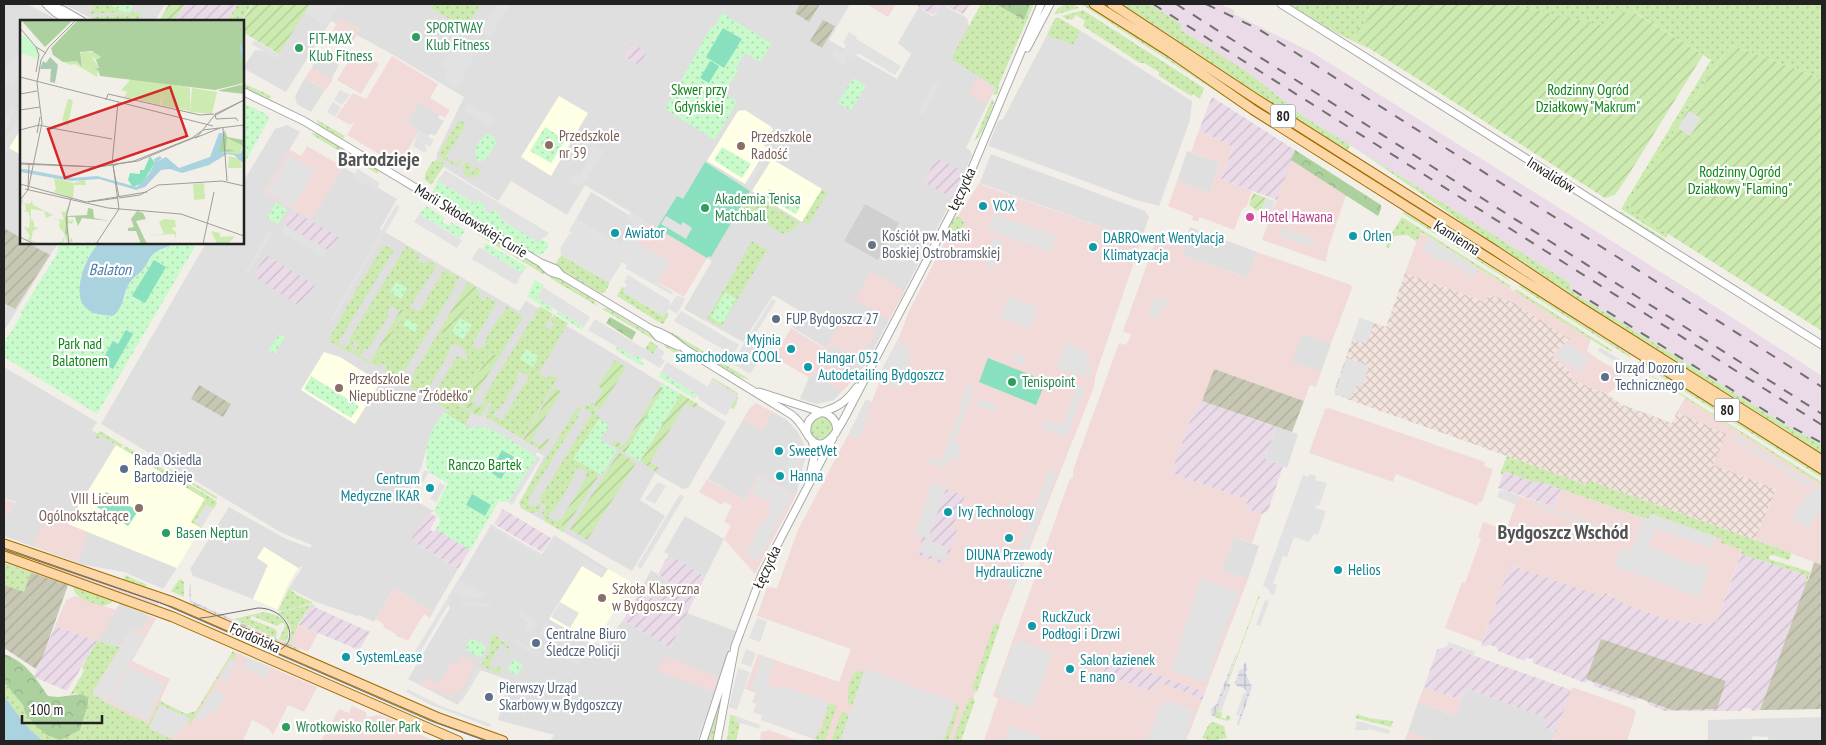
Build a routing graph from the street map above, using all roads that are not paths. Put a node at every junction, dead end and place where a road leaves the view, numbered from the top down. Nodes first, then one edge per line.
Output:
1 (46, 4) edge
2 (1056, 4) edge
3 (1094, 4) edge
4 (1112, 4) edge
5 (1281, 4) edge
6 (1040, 5) edge
7 (1049, 7) edge
8 (67, 20) edge
9 (80, 20) edge
10 (1011, 76) junction
11 (244, 92) edge
12 (1822, 344) edge
13 (864, 379) junction
14 (751, 389) junction
15 (821, 412) junction
16 (810, 436) junction
17 (834, 436) junction
18 (1822, 460) edge
19 (1822, 469) edge
20 (805, 492) junction
21 (4, 544) edge
22 (4, 556) edge
23 (162, 598) junction
24 (186, 607) junction
25 (171, 616) junction
26 (735, 646) junction
27 (458, 741) edge
28 (503, 741) edge
29 (703, 741) edge
30 (717, 741) edge

1 - 8 street
1 - 9 street
2 - 7 street
3 - 19 main road, Kamienna / 80
4 - 18 main road, Kamienna / 80
5 - 12 street, Inwalidów
6 - 10 street, Łęczycka
7 - 10 street, Łęczycka
10 - 13 street, Łęczycka
11 - 14 street, Marii Skłodowskiej-Curie
13 - 15 street, Łęczycka
13 - 17 street, Łęczycka
14 - 15 street, Marii Skłodowskiej-Curie
14 - 16 street, Marii Skłodowskiej-Curie
15 - 16 street
15 - 17 street
16 - 17 street
16 - 20 street, Łęczycka
17 - 20 street, Łęczycka
20 - 26 street, Łęczycka
21 - 23 main road, Fordońska
22 - 25 main road, Fordońska
23 - 24 main road, Fordońska
23 - 25 main road
24 - 25 main road
24 - 28 main road, Fordońska
25 - 27 main road, Fordońska
26 - 29 street, Łęczycka
26 - 30 street, Łęczycka

